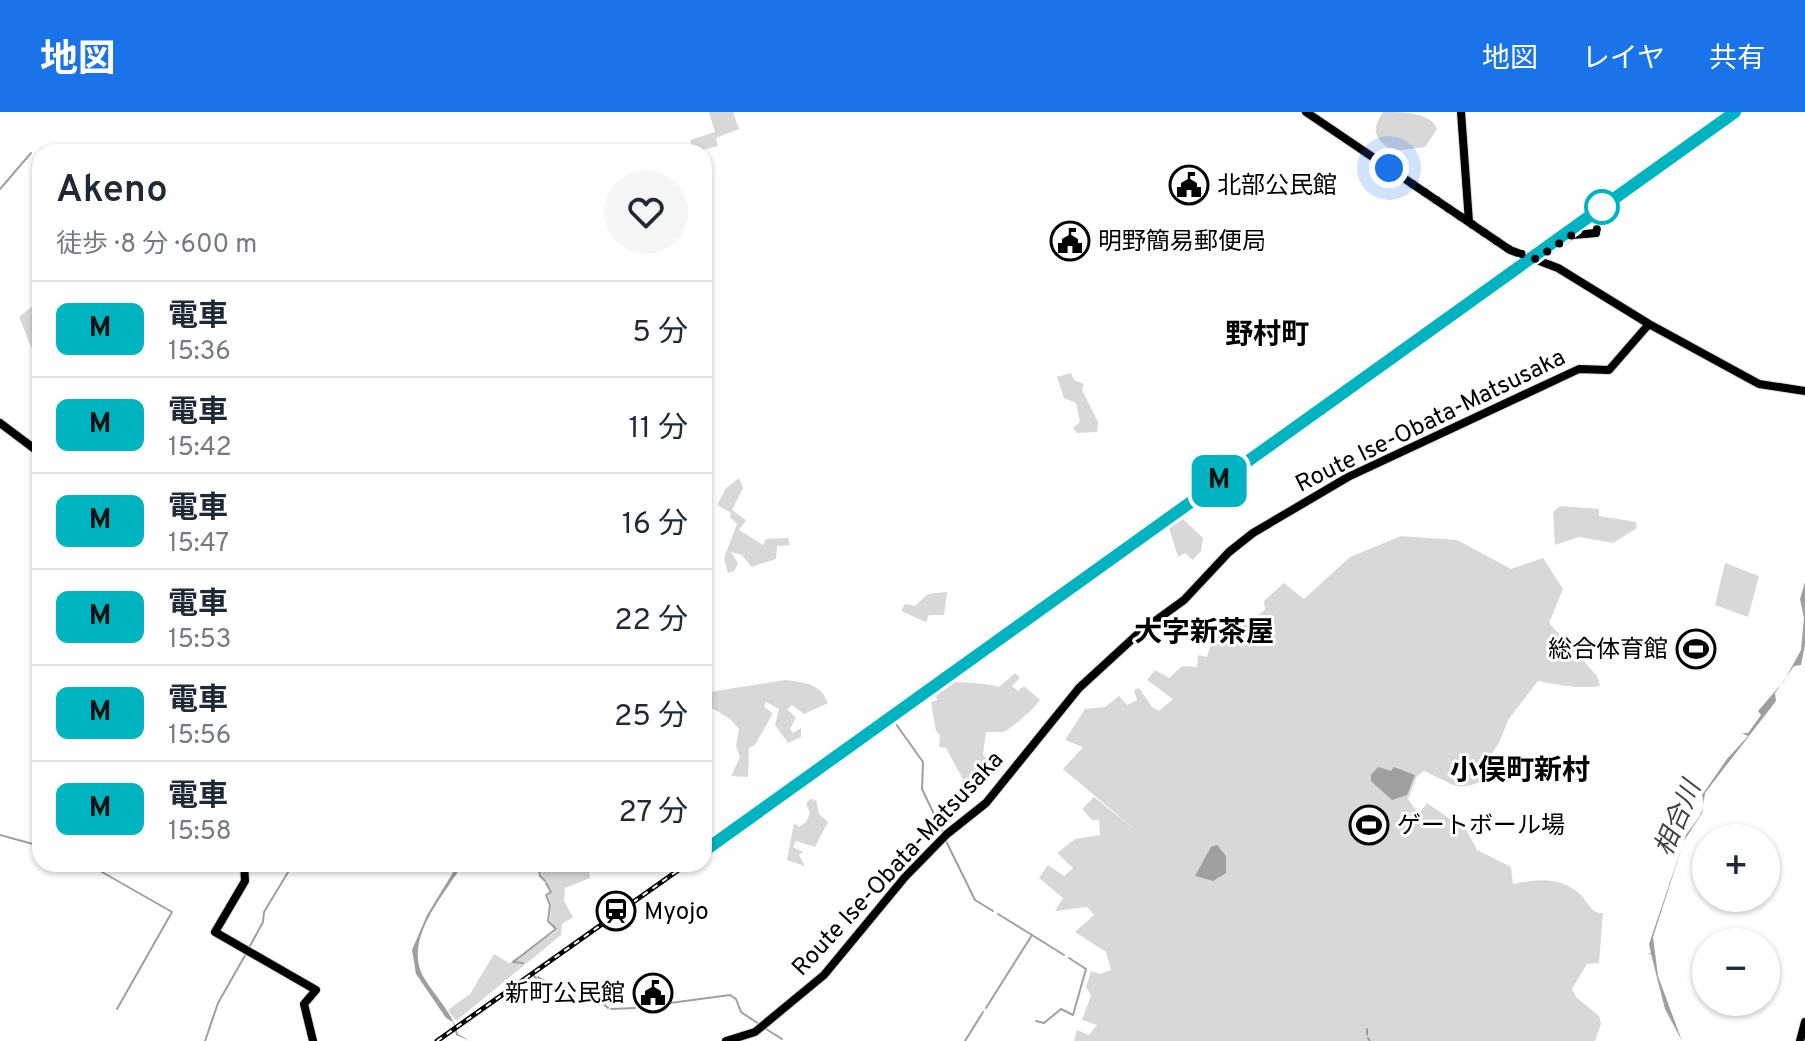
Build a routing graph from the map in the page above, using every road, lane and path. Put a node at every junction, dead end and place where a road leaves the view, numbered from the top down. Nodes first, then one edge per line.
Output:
1 (1306, 112) edge
2 (1461, 112) edge
3 (1469, 222) junction
4 (1596, 233) dead end
5 (1536, 259) junction
6 (1649, 324) junction
7 (1805, 391) edge
8 (0, 423) edge
9 (32, 447) edge
10 (244, 872) edge
11 (1805, 1022) edge
12 (313, 1041) edge
13 (726, 1041) edge
14 (1800, 1041) edge

1 - 3 main road
2 - 3 main road
3 - 5 main road
4 - 5 main road
5 - 6 main road
6 - 7 main road
6 - 13 main road, Route Ise-Obata-Matsusaka
8 - 9 main road
10 - 12 main road
11 - 14 main road

